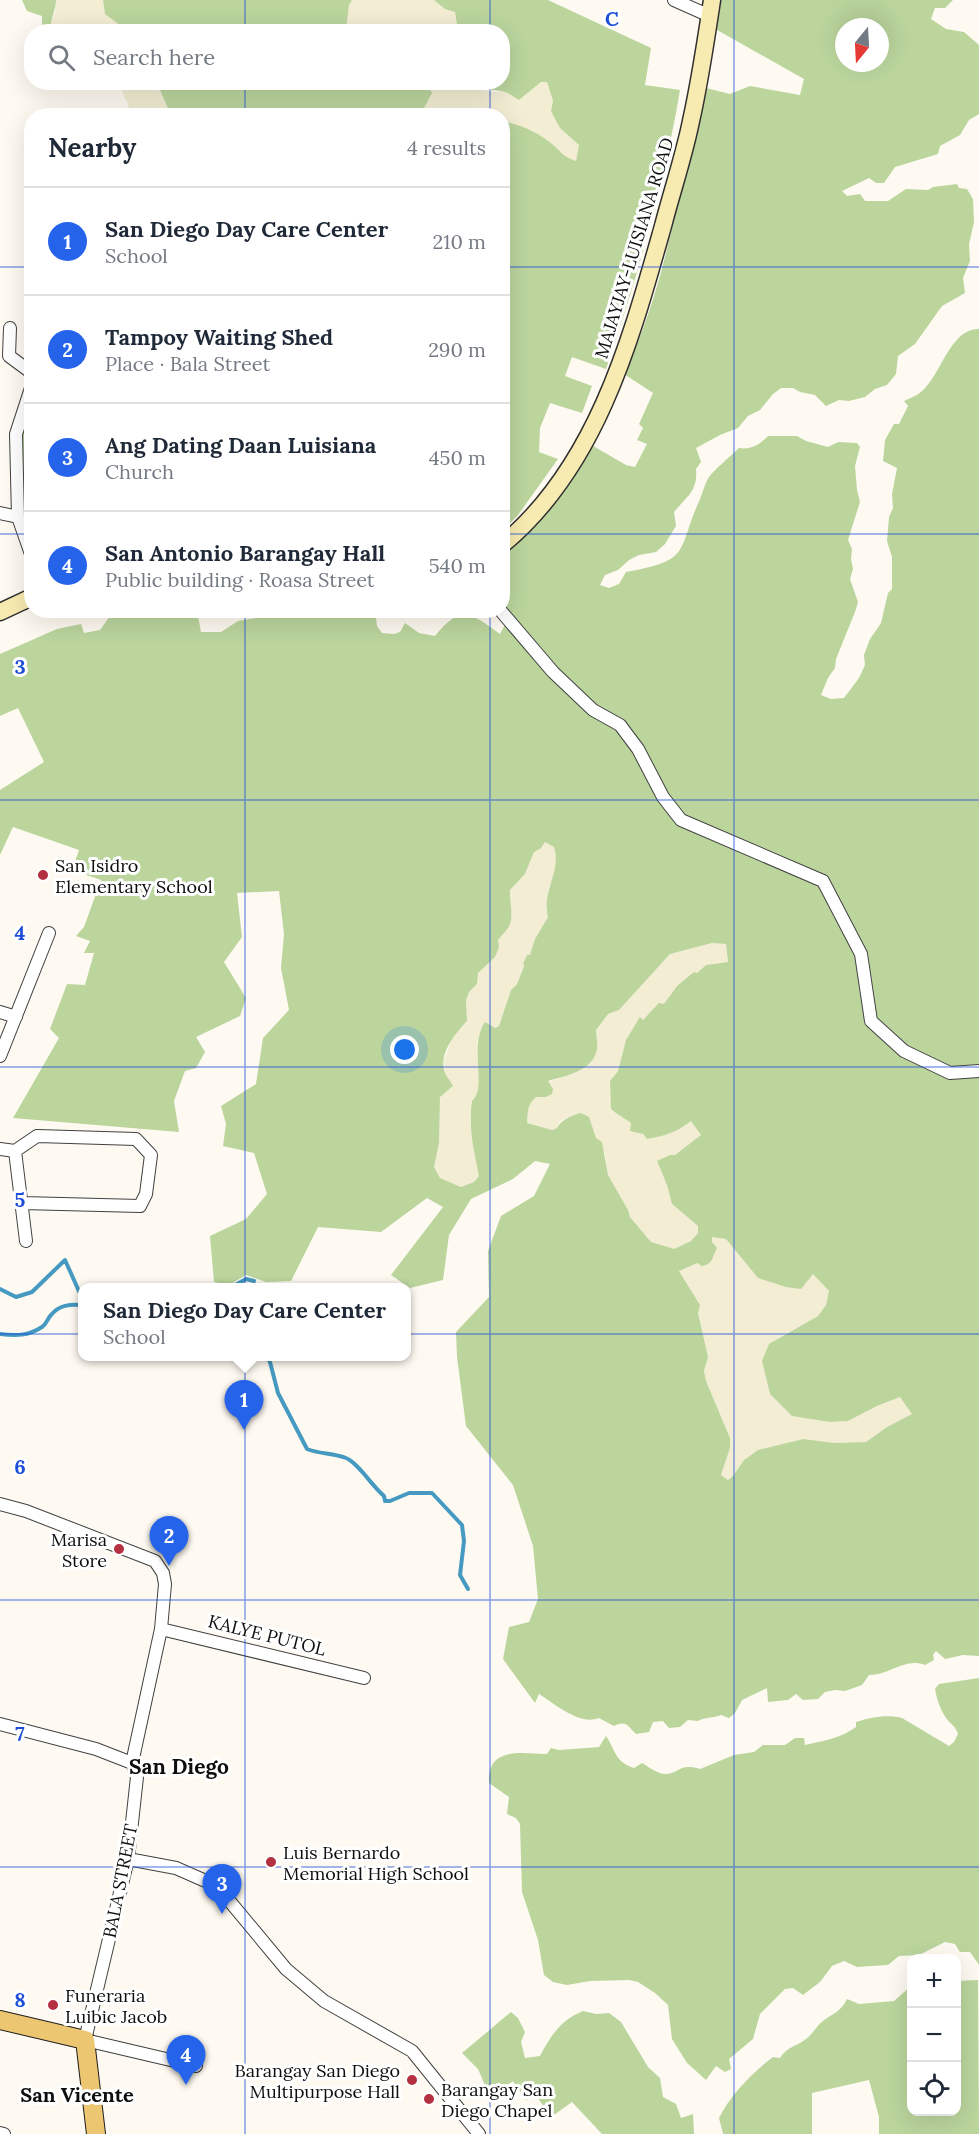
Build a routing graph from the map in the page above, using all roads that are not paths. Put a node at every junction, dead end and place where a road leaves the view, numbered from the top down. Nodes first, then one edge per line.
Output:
1 (674, 0) edge
2 (711, 8) edge
3 (10, 328) dead end
4 (24, 367) edge
5 (24, 410) edge
6 (0, 513) edge
7 (18, 517) junction
8 (24, 534) edge
9 (510, 537) edge
10 (24, 601) edge
11 (0, 612) edge
12 (507, 618) edge
13 (49, 933) dead end
14 (0, 1012) edge
15 (16, 1017) junction
16 (0, 1056) edge
17 (979, 1071) edge
18 (0, 1149) edge
19 (15, 1151) junction
20 (22, 1203) junction
21 (26, 1241) dead end
22 (0, 1504) edge
23 (161, 1629) junction
24 (364, 1678) dead end
25 (0, 1724) edge
26 (132, 1763) junction
27 (128, 1859) junction
28 (0, 2020) edge
29 (85, 2040) junction
30 (196, 2066) dead end
31 (96, 2134) edge
32 (479, 2134) edge

1 - 2 street
2 - 9 street, MAJAYJAY-LUISIANA ROAD
3 - 4 street
5 - 7 street
6 - 7 street
7 - 8 street
10 - 11 street
12 - 17 street
13 - 15 street
14 - 15 street
15 - 16 street
18 - 19 street
19 - 20 street
19 - 20 street
20 - 21 street
22 - 23 street, BALA STREET
23 - 24 street, KALYE PUTOL
23 - 26 street, BALA STREET
25 - 26 street
26 - 27 street, BALA STREET
27 - 29 street, BALA STREET
27 - 32 street
28 - 29 main road
29 - 30 street
29 - 31 main road, BALA STREET

